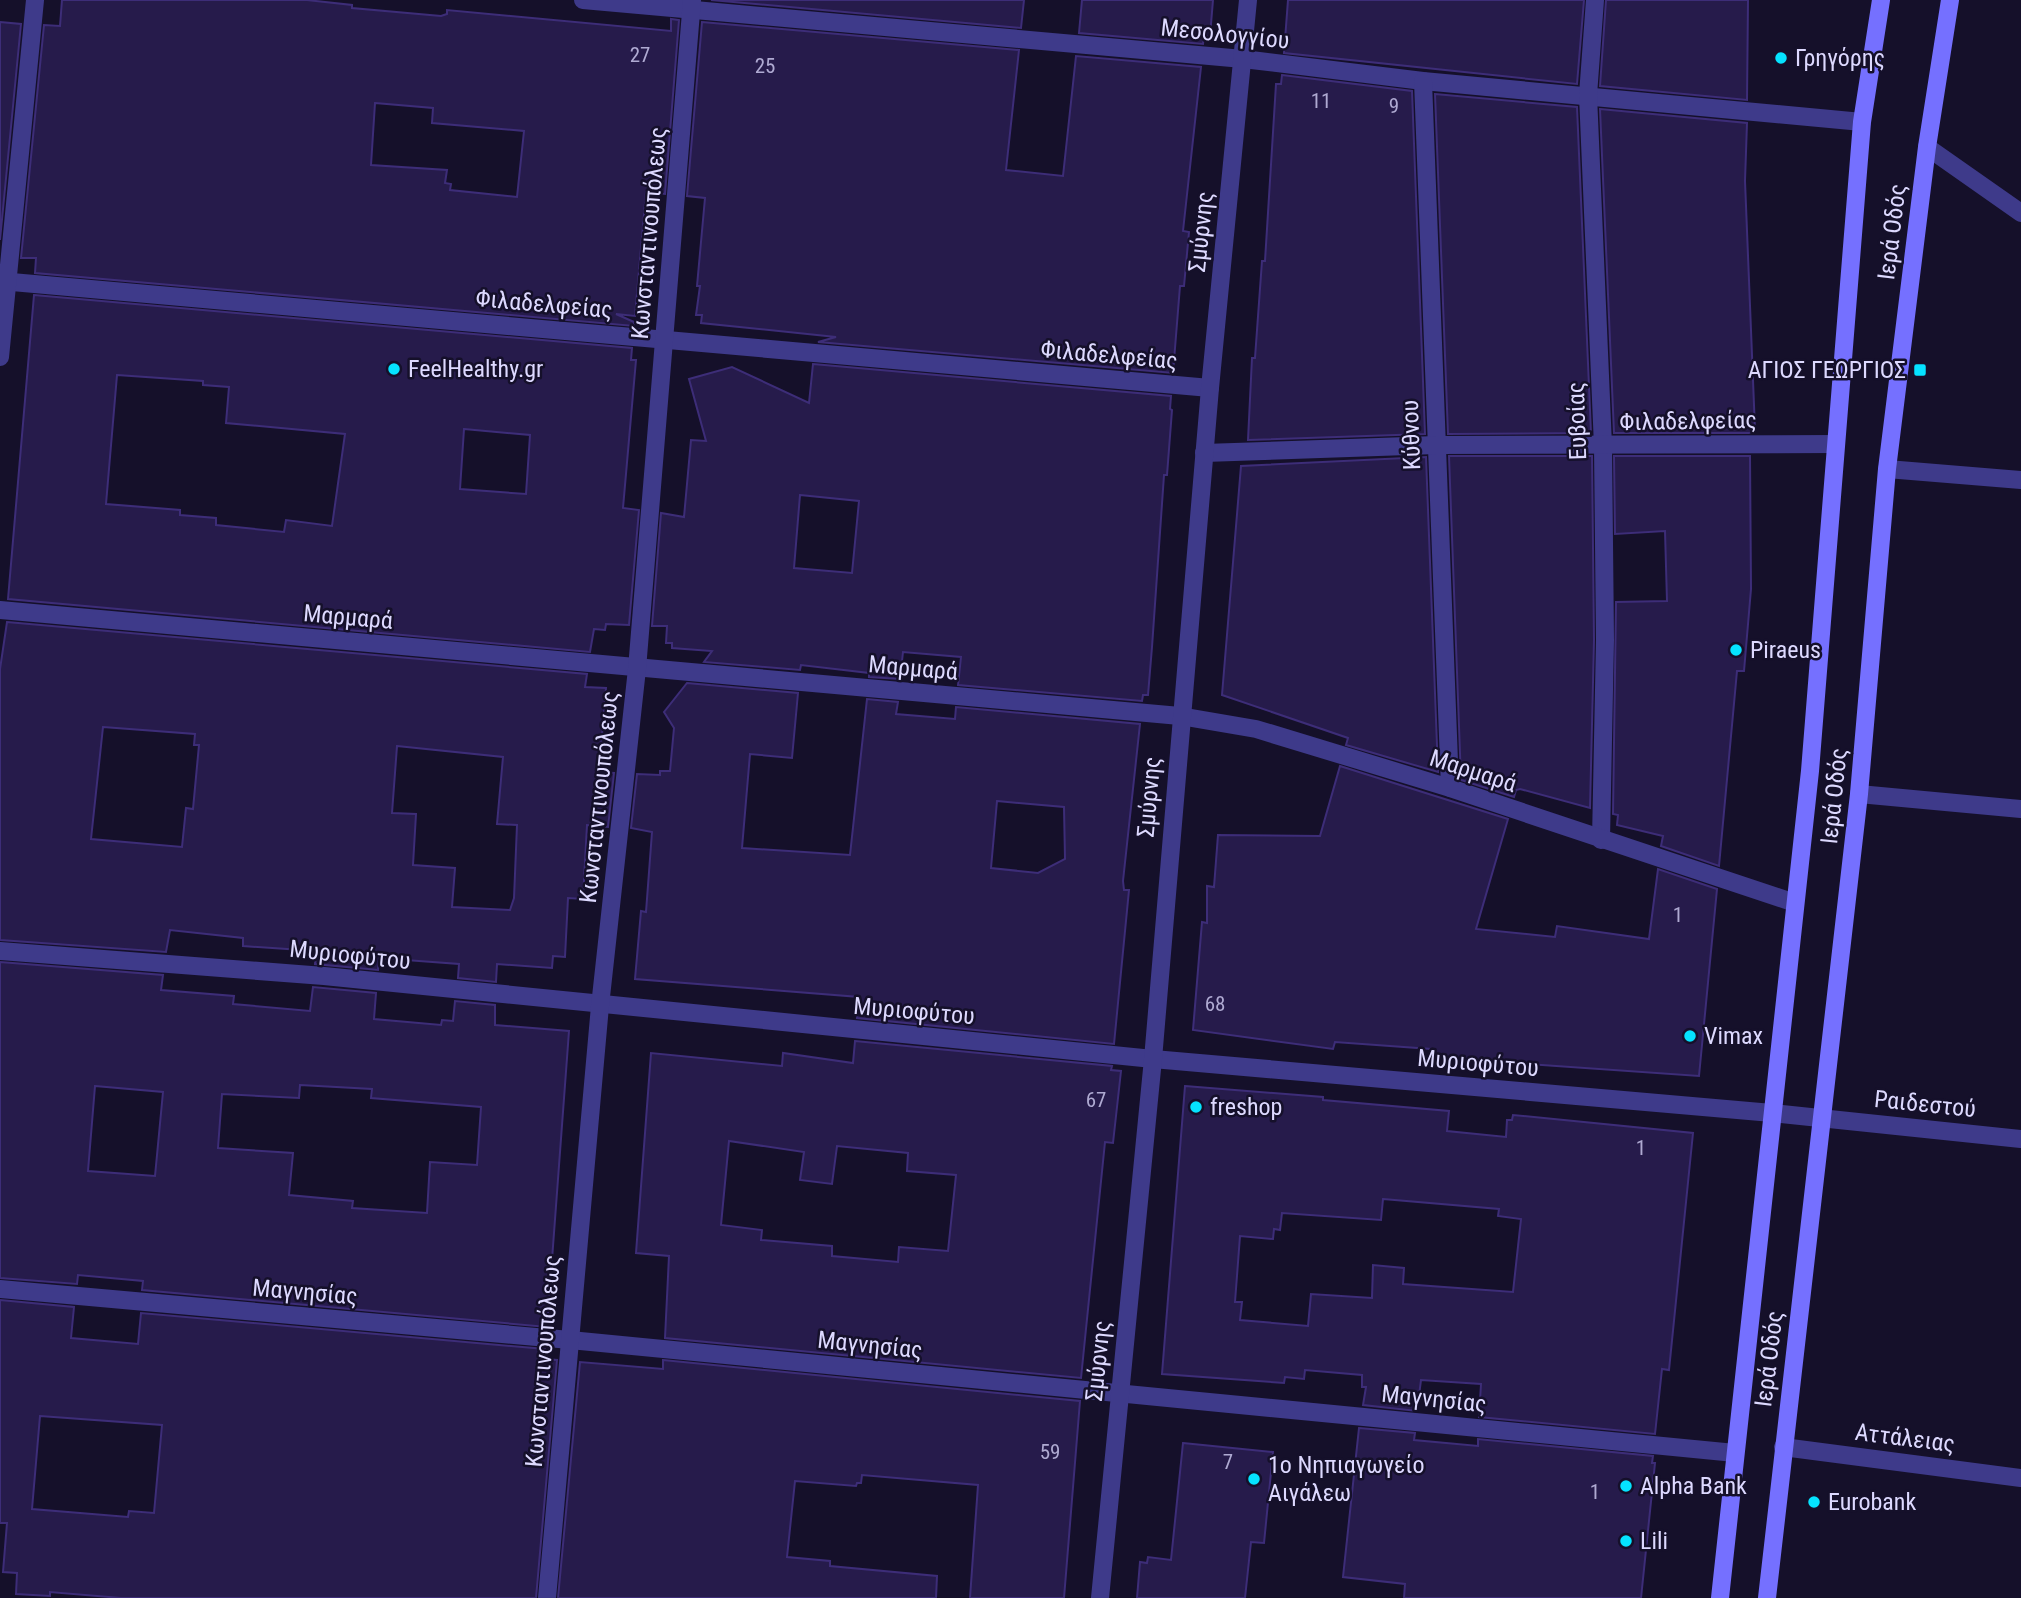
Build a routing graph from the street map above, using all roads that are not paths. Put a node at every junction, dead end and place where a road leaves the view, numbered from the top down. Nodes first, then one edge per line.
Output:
1 (35, 0) edge
2 (583, 0) edge
3 (1248, 0) edge
4 (1595, 0) edge
5 (1881, 0) edge
6 (1950, 0) edge
7 (692, 5) edge
8 (1243, 59) junction
9 (1423, 81) junction
10 (1588, 95) junction
11 (1862, 122) junction
12 (1927, 147) junction
13 (2021, 213) edge
14 (4, 281) edge
15 (665, 339) junction
16 (0, 357) edge
17 (1209, 388) junction
18 (1836, 444) junction
19 (1436, 445) junction
20 (1603, 446) junction
21 (1204, 453) junction
22 (1887, 469) junction
23 (2021, 480) edge
24 (0, 610) edge
25 (637, 669) junction
26 (1180, 716) junction
27 (1450, 788) junction
28 (1859, 794) junction
29 (2021, 809) edge
30 (1601, 840) junction
31 (1795, 904) junction
32 (0, 951) edge
33 (600, 1006) junction
34 (1153, 1059) junction
35 (1772, 1113) junction
36 (1823, 1119) junction
37 (2021, 1139) edge
38 (0, 1289) edge
39 (569, 1340) junction
40 (1119, 1393) junction
41 (1783, 1447) junction
42 (1735, 1453) junction
43 (2021, 1478) edge
44 (547, 1598) edge
45 (1100, 1598) edge
46 (1720, 1598) edge
47 (1767, 1598) edge

1 - 14 street
2 - 7 street, Μεσολογγίου
3 - 8 street, Σμύρνης
4 - 10 street, Ευβοίας
5 - 11 main road, Ιερά Οδός
6 - 12 main road, Ιερά Οδός
7 - 8 street, Μεσολογγίου
7 - 15 street, Κωνσταντινουπόλεως
8 - 9 street, Μεσολογγίου
8 - 17 street, Σμύρνης
9 - 10 street, Μεσολογγίου
9 - 19 street, Κύθνου
10 - 11 street, Μεσολογγίου
10 - 20 street, Ευβοίας
11 - 18 main road, Ιερά Οδός
12 - 13 street
12 - 22 main road, Ιερά Οδός
14 - 15 street, Φιλαδελφείας
14 - 16 street
15 - 17 street, Φιλαδελφείας
15 - 25 street, Κωνσταντινουπόλεως
17 - 21 street, Σμύρνης
18 - 20 street, Φιλαδελφείας
18 - 31 main road, Ιερά Οδός
19 - 20 street, Φιλαδελφείας
19 - 21 street, Φιλαδελφείας
19 - 27 street, Κύθνου
20 - 30 street, Ευβοίας
21 - 26 street, Σμύρνης
22 - 23 street
22 - 28 main road, Ιερά Οδός
24 - 25 street, Μαρμαρά
25 - 26 street, Μαρμαρά
25 - 33 street, Κωνσταντινουπόλεως
26 - 27 street, Μαρμαρά
26 - 34 street, Σμύρνης
27 - 30 street, Μαρμαρά
28 - 29 street
28 - 36 main road, Ιερά Οδός
30 - 31 street, Μαρμαρά
31 - 35 main road, Ιερά Οδός
32 - 33 street, Μυριοφύτου
33 - 34 street, Μυριοφύτου
33 - 39 street, Κωνσταντινουπόλεως
34 - 35 street, Μυριοφύτου
34 - 40 street, Σμύρνης
35 - 36 street, Μυριοφύτου
35 - 42 main road, Ιερά Οδός
36 - 37 street, Ραιδεστού
36 - 41 main road, Ιερά Οδός
38 - 39 street, Μαγνησίας
39 - 40 street, Μαγνησίας
39 - 44 street, Κωνσταντινουπόλεως
40 - 42 street, Μαγνησίας
40 - 45 street, Σμύρνης
41 - 43 street, Αττάλειας
41 - 47 main road, Ιερά Οδός
42 - 46 main road, Ιερά Οδός

